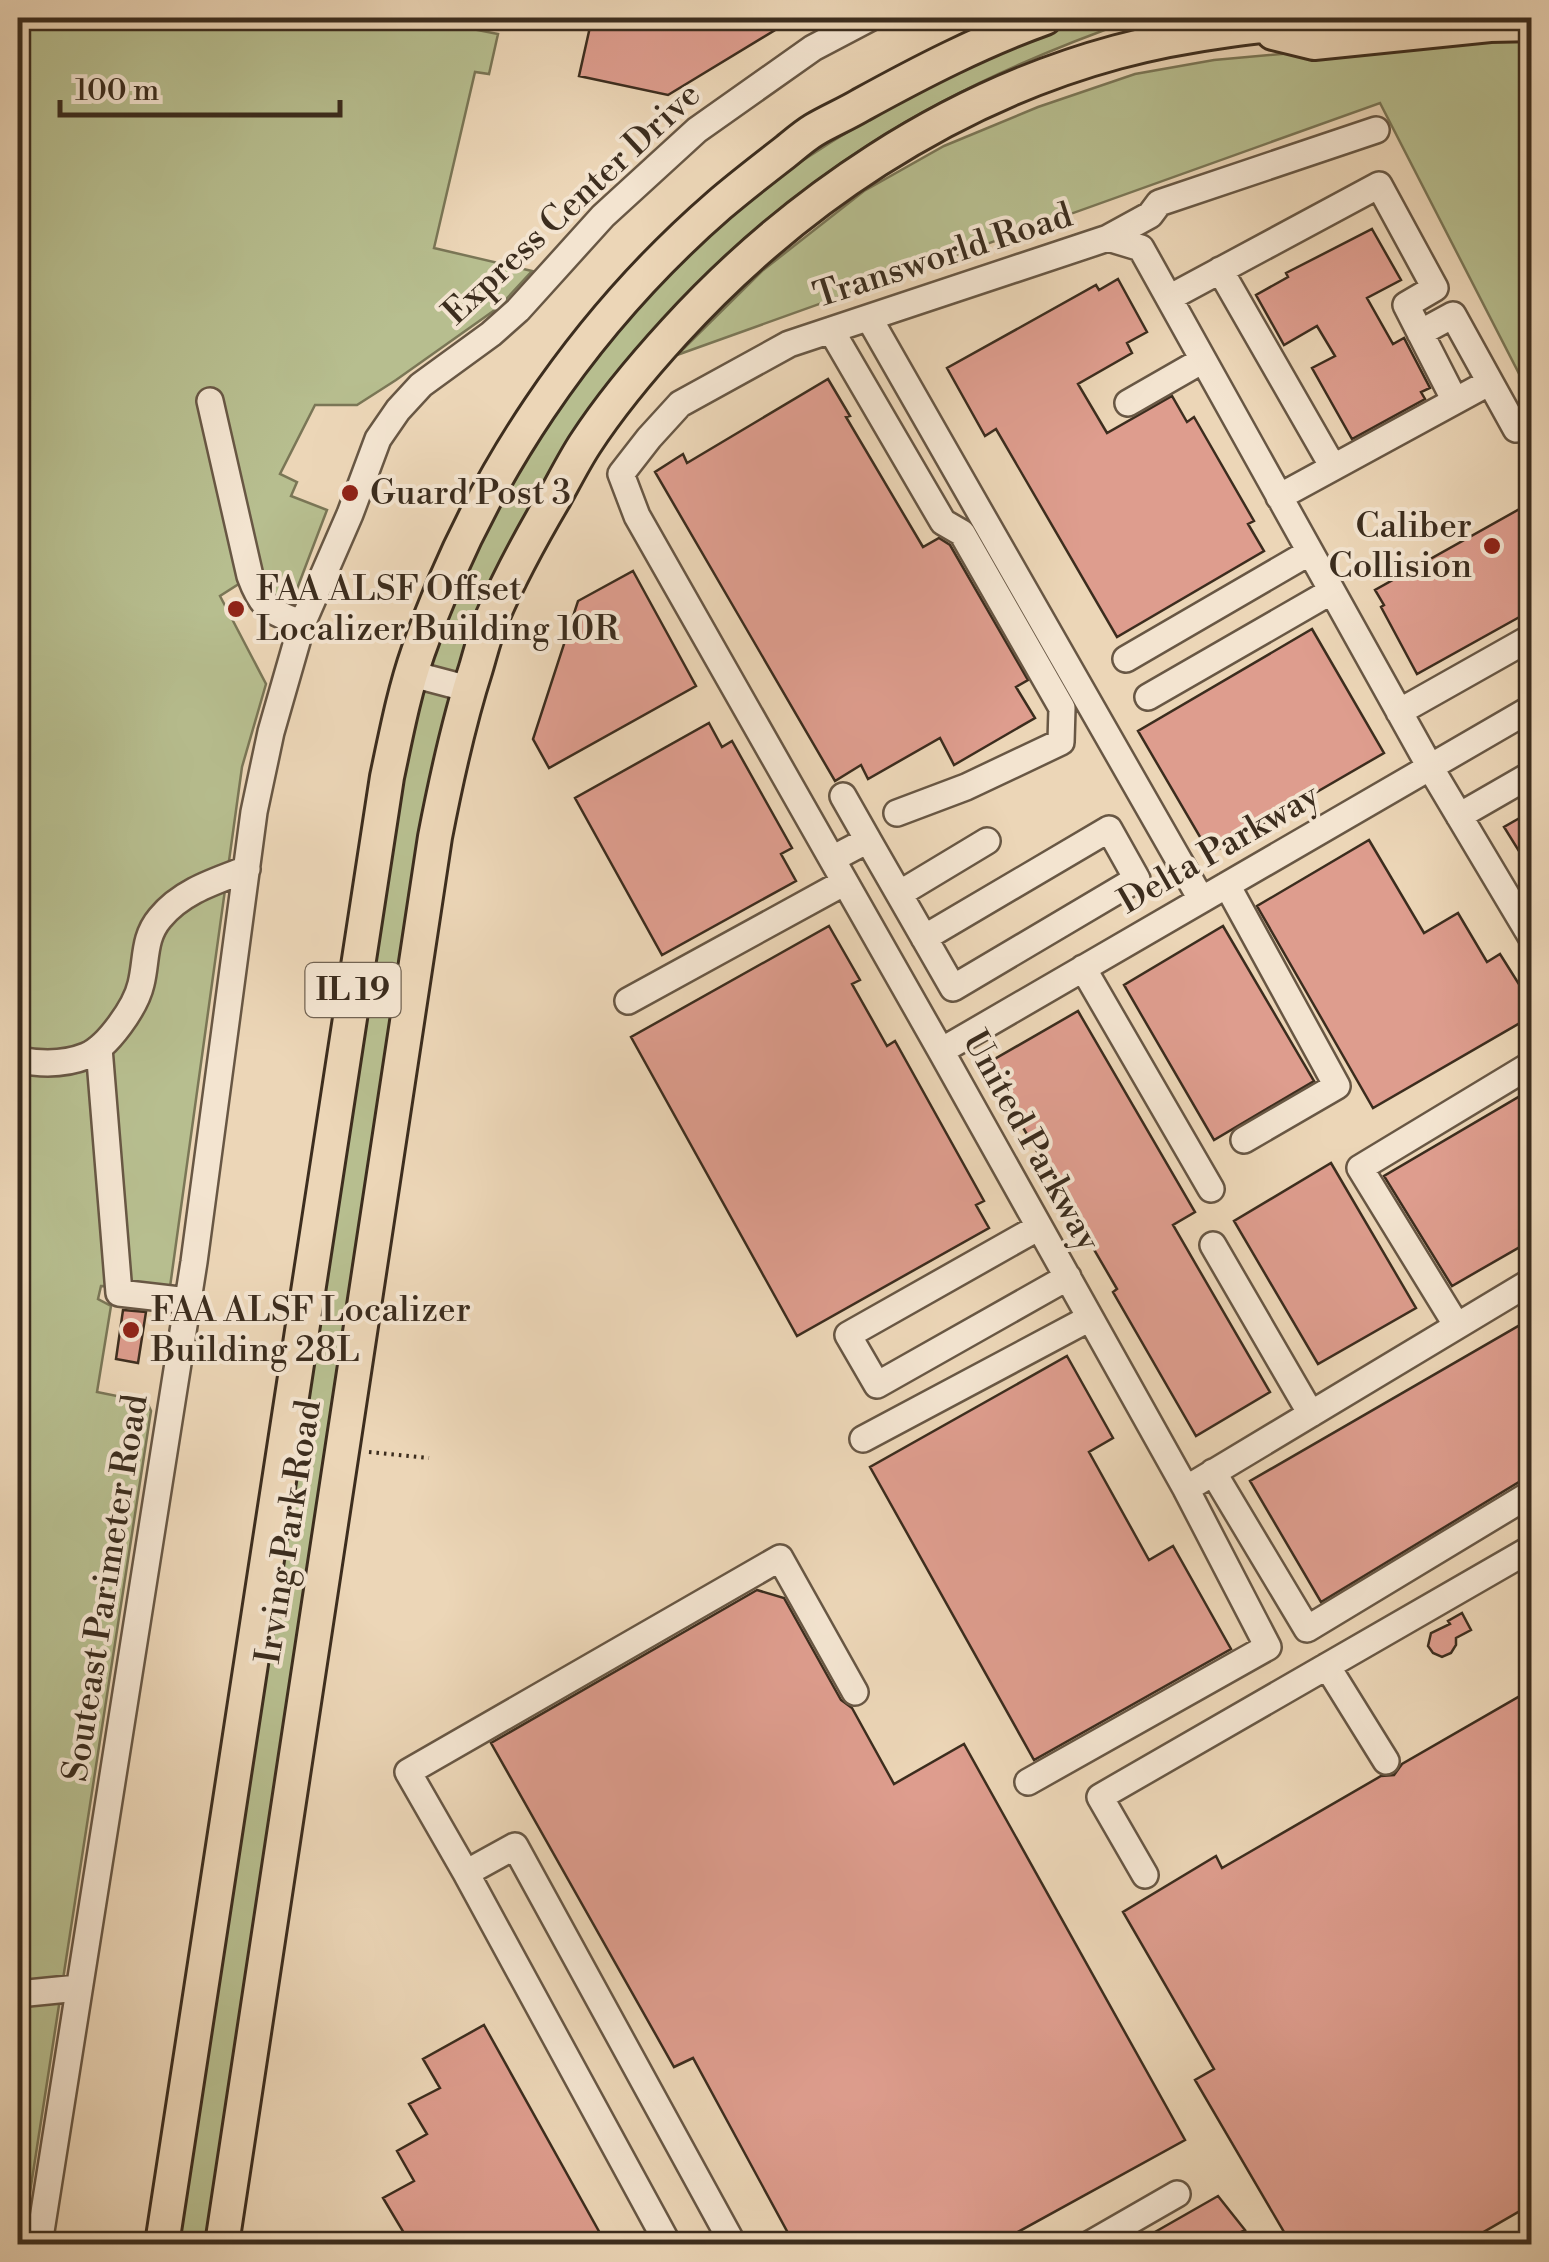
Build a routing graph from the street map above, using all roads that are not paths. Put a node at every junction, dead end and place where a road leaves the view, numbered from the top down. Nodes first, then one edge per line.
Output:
1 (870, 18) edge
2 (1046, 18) edge
3 (1342, 18) edge
4 (1532, 24) edge
5 (1249, 26) junction
6 (1376, 130) dead end
7 (1108, 238) junction
8 (1220, 270) junction
9 (1169, 298) junction
10 (869, 318) junction
11 (831, 330) junction
12 (1420, 333) junction
13 (1203, 360) junction
14 (1490, 382) junction
15 (210, 401) dead end
16 (1454, 401) junction
17 (1128, 403) dead end
18 (1516, 428) dead end
19 (1333, 467) junction
20 (621, 474) joint
21 (363, 481) joint
22 (1279, 497) junction
23 (1310, 552) junction
24 (1332, 591) junction
25 (302, 624) junction
26 (1532, 637) edge
27 (1126, 659) dead end
28 (412, 674) junction
29 (469, 689) junction
30 (1148, 697) dead end
31 (1532, 708) edge
32 (1399, 712) junction
33 (1430, 767) junction
34 (1532, 774) edge
35 (843, 796) dead end
36 (897, 813) dead end
37 (1459, 816) junction
38 (868, 840) junction
39 (987, 840) dead end
40 (247, 869) junction
41 (839, 870) junction
42 (1227, 884) junction
43 (899, 894) junction
44 (1202, 899) junction
45 (924, 938) junction
46 (1532, 938) edge
47 (1084, 968) junction
48 (628, 1001) dead end
49 (99, 1048) junction
50 (941, 1050) junction
51 (18, 1060) edge
52 (1532, 1064) edge
53 (1244, 1140) dead end
54 (1210, 1189) dead end
55 (1039, 1227) junction
56 (1213, 1245) dead end
57 (1068, 1278) junction
58 (1532, 1281) edge
59 (188, 1301) junction
60 (1090, 1318) junction
61 (1457, 1326) junction
62 (1311, 1414) junction
63 (863, 1439) dead end
64 (1213, 1472) junction
65 (1186, 1489) junction
66 (1532, 1493) edge
67 (1532, 1548) edge
68 (1327, 1666) junction
69 (855, 1692) dead end
70 (1386, 1761) dead end
71 (1028, 1782) dead end
72 (466, 1873) junction
73 (1145, 1875) dead end
74 (78, 1988) junction
75 (18, 1994) edge
76 (1176, 2194) dead end
77 (39, 2244) edge
78 (162, 2244) edge
79 (222, 2244) edge
80 (668, 2244) edge
81 (733, 2244) edge
82 (1090, 2244) edge

1 - 21 street, Express Center Drive
2 - 28 main road, Irving Park Road / IL 19
3 - 5 main road, Irving Park Road / IL 19
4 - 5 main road
5 - 29 main road, Irving Park Road / IL 19
6 - 7 street
7 - 9 street, Transworld Road
7 - 10 street, Transworld Road
8 - 9 street
8 - 12 street
8 - 19 street
9 - 13 street, Transworld Road
10 - 11 street, Transworld Road
10 - 44 street
11 - 20 street, Transworld Road
11 - 36 street
12 - 14 street
12 - 16 street
13 - 17 street
13 - 22 street, Transworld Road
14 - 16 street
14 - 18 street
15 - 25 street
16 - 19 street
19 - 22 street
20 - 41 street, United Parkway
21 - 25 street, Souteast Parimeter Road
22 - 23 street, Transworld Road
23 - 24 street, Transworld Road
23 - 27 street
24 - 30 street
24 - 32 street, Transworld Road
25 - 40 street, Souteast Parimeter Road
26 - 32 street
28 - 29 street
28 - 78 main road, Irving Park Road / IL 19
29 - 79 main road, Irving Park Road / IL 19
31 - 33 street, Delta Parkway
32 - 33 street, Transworld Road
33 - 37 street, Transworld Road
33 - 42 street, Delta Parkway
34 - 37 street
35 - 38 street
37 - 46 street, Transworld Road
38 - 41 street
38 - 43 street
39 - 43 street
40 - 49 street
40 - 59 street, Souteast Parimeter Road
41 - 48 street
41 - 50 street, United Parkway
42 - 44 street, Delta Parkway
42 - 53 street
43 - 45 street
44 - 47 street, Delta Parkway
45 - 45 street
47 - 50 street, Delta Parkway
47 - 54 street
49 - 51 street
49 - 59 street
50 - 55 street, United Parkway
52 - 61 street
55 - 57 street, United Parkway
55 - 57 street
56 - 62 street
57 - 60 street, United Parkway
58 - 61 street
59 - 74 street, Souteast Parimeter Road
60 - 63 street
60 - 65 street, United Parkway
61 - 62 street
62 - 64 street
64 - 65 street
64 - 66 street
65 - 71 street, United Parkway
67 - 68 street
68 - 70 street
68 - 73 street
69 - 72 street
72 - 80 street
72 - 81 street
74 - 75 street
74 - 77 street, Souteast Parimeter Road
76 - 82 street

